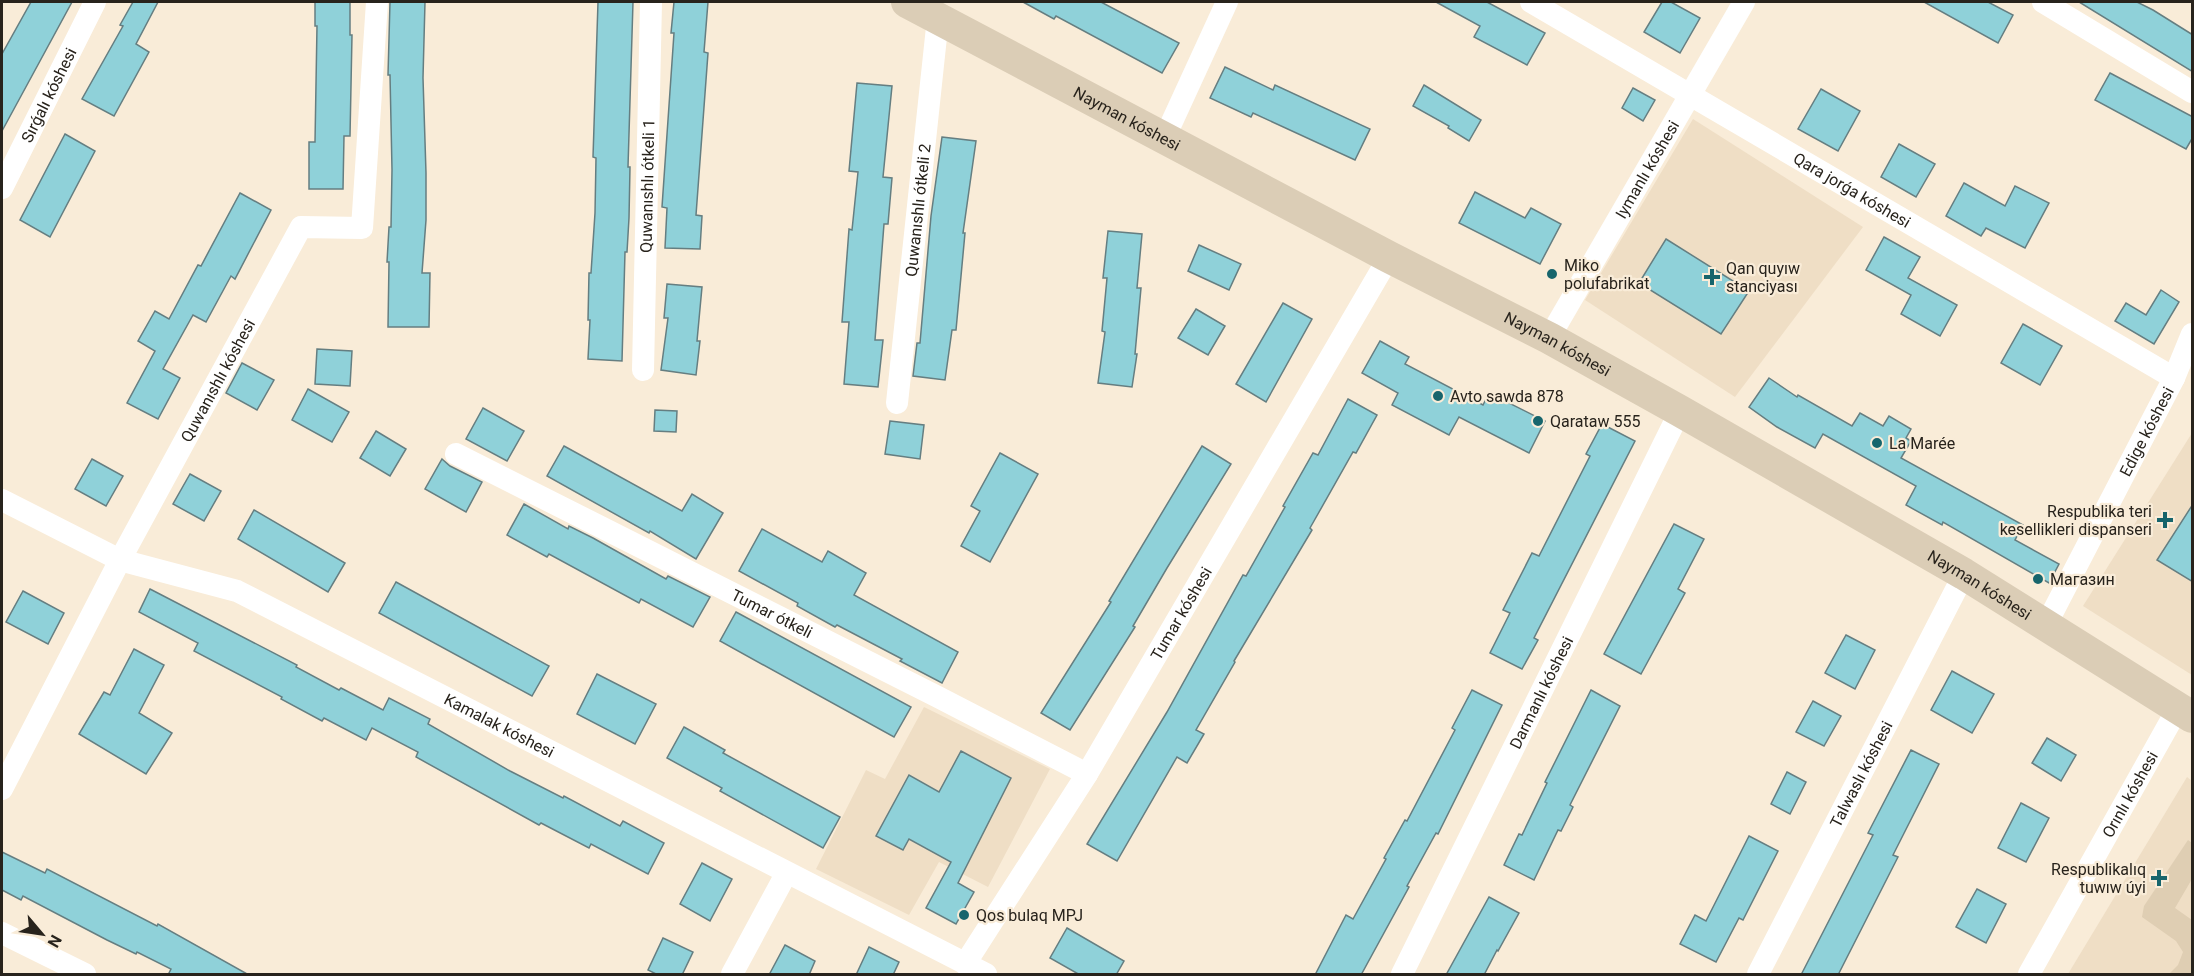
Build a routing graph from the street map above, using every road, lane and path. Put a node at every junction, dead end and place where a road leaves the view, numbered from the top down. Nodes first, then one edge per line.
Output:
1 (95, 2) edge
2 (377, 2) edge
3 (651, 2) edge
4 (907, 2) edge
5 (1227, 2) edge
6 (1531, 2) edge
7 (1744, 2) edge
8 (2043, 2) edge
9 (938, 18) junction
10 (2193, 92) edge
11 (1690, 95) junction
12 (1165, 137) junction
13 (2, 188) edge
14 (1389, 257) junction
15 (2193, 334) edge
16 (1549, 338) junction
17 (643, 370) dead end
18 (2174, 378) junction
19 (897, 404) dead end
20 (1680, 411) junction
21 (456, 454) dead end
22 (2, 500) edge
23 (120, 560) junction
24 (1964, 574) junction
25 (2046, 625) junction
26 (2185, 713) edge
27 (1087, 774) junction
28 (2, 789) edge
29 (786, 874) junction
30 (2, 933) edge
31 (965, 964) junction
32 (56, 968) edge
33 (85, 975) edge
34 (732, 975) edge
35 (986, 975) edge
36 (1402, 975) edge
37 (1758, 975) edge
38 (2029, 975) edge

1 - 13 street, Sırǵalı kóshesi
2 - 23 street, Quwanıshlı kóshesi
3 - 17 street, Quwanıshlı ótkeli 1
4 - 9 main road, Nayman kóshesi
5 - 12 street
6 - 11 street, Qara jorǵa kóshesi
7 - 11 street, Iymanlı kóshesi
8 - 10 street
9 - 12 main road, Nayman kóshesi
9 - 19 street, Quwanıshlı ótkeli 2
11 - 16 street, Iymanlı kóshesi
11 - 18 street, Qara jorǵa kóshesi
12 - 14 main road, Nayman kóshesi
14 - 16 main road, Nayman kóshesi
14 - 27 street, Tumar kóshesi
15 - 18 street, Edige kóshesi
16 - 20 main road, Nayman kóshesi
18 - 25 street, Edige kóshesi
20 - 24 main road, Nayman kóshesi
20 - 36 street, Darmanlı kóshesi
21 - 27 street, Tumar ótkeli
22 - 23 street, Kamalak kóshesi
23 - 28 street, Quwanıshlı kóshesi
23 - 29 street, Kamalak kóshesi
24 - 25 main road, Nayman kóshesi
24 - 37 street, Talwaslı kóshesi
25 - 26 main road, Nayman kóshesi
26 - 38 street, Orınlı kóshesi
27 - 31 street, Tumar kóshesi
29 - 31 street, Kamalak kóshesi
29 - 34 street
30 - 32 street
31 - 35 street, Kamalak kóshesi
32 - 33 street

